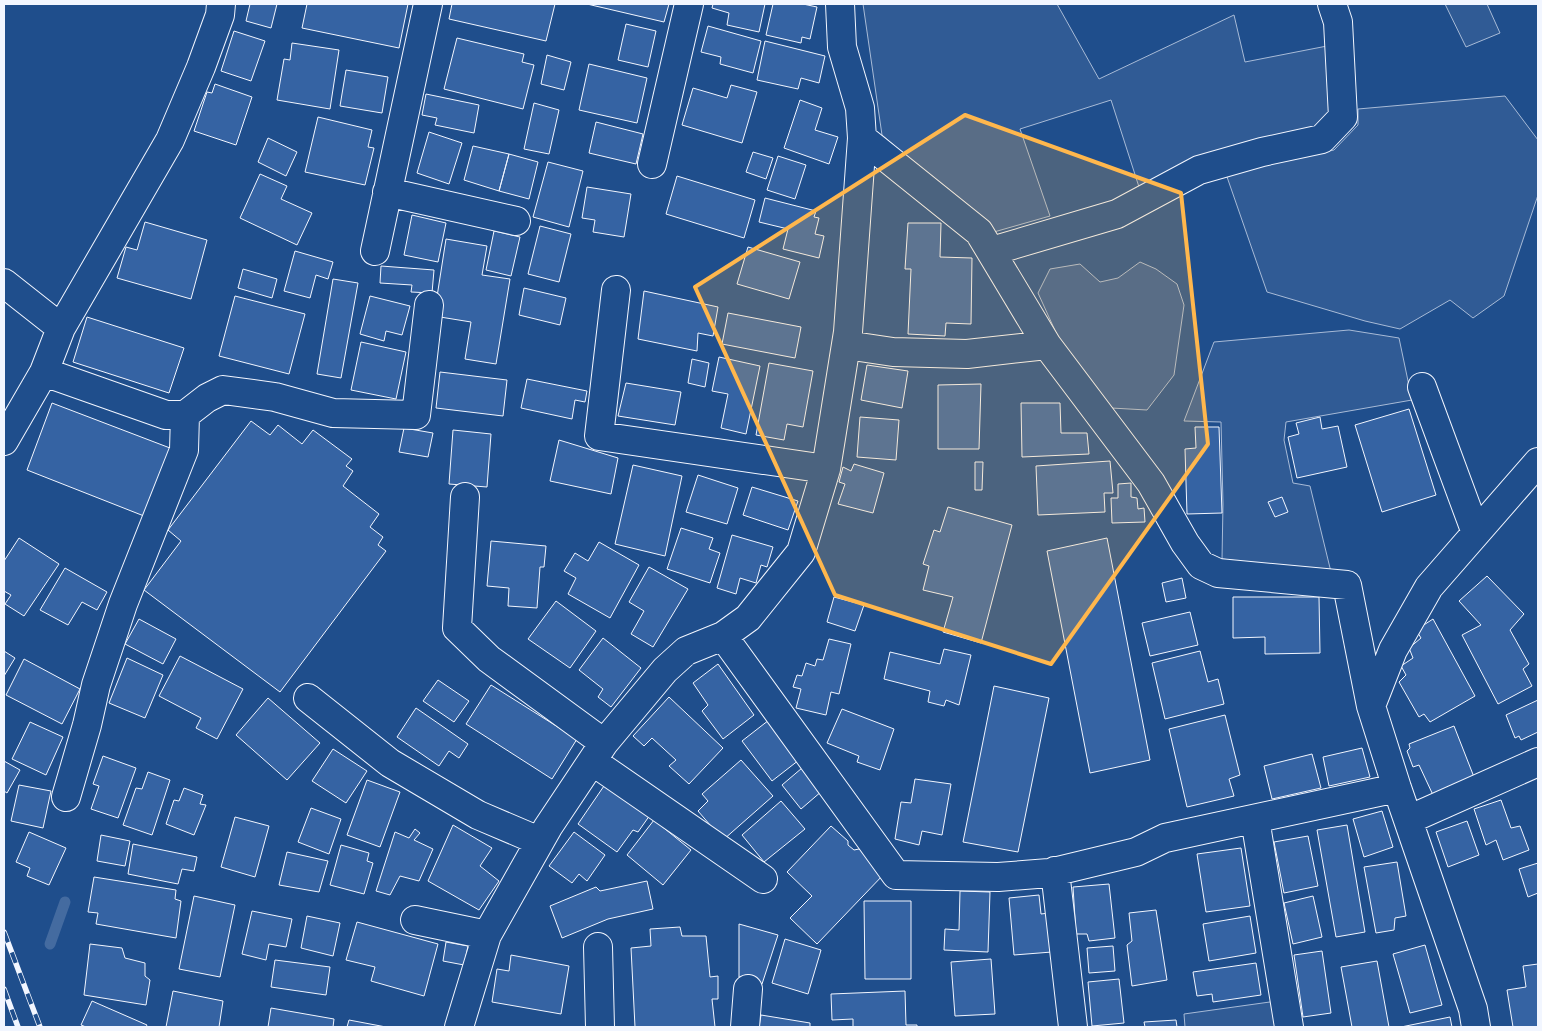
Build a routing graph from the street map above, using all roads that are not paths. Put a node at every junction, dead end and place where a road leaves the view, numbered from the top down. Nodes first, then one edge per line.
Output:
1 (221, 4) edge
2 (428, 4) edge
3 (689, 4) edge
4 (840, 4) edge
5 (1332, 4) edge
6 (862, 138) junction
7 (652, 164) dead end
8 (387, 192) junction
9 (516, 220) dead end
10 (375, 250) dead end
11 (992, 251) junction
12 (4, 283) edge
13 (616, 290) dead end
14 (429, 305) dead end
15 (61, 328) junction
16 (846, 345) junction
17 (1047, 345) junction
18 (44, 372) junction
19 (1422, 386) dead end
20 (185, 415) junction
21 (4, 441) edge
22 (1538, 462) edge
23 (826, 469) junction
24 (465, 497) dead end
25 (1476, 532) junction
26 (723, 636) junction
27 (308, 698) dead end
28 (1371, 706) junction
29 (598, 752) junction
30 (1538, 762) edge
31 (1397, 788) junction
32 (66, 797) dead end
33 (1255, 819) junction
34 (1408, 820) junction
35 (539, 841) junction
36 (1055, 872) junction
37 (762, 879) dead end
38 (415, 920) dead end
39 (486, 935) junction
40 (598, 947) dead end
41 (748, 988) dead end
42 (459, 1027) edge
43 (600, 1027) edge
44 (745, 1027) edge
45 (1073, 1027) edge
46 (1289, 1027) edge
47 (1476, 1027) edge

1 - 15 street
2 - 8 street
3 - 7 street
4 - 6 street
5 - 11 street
6 - 11 street
6 - 16 street
8 - 9 street
8 - 10 street
11 - 17 street
12 - 15 street
13 - 23 street
14 - 20 street
15 - 18 street
16 - 17 street
16 - 23 street
17 - 28 street
18 - 20 street
18 - 21 street
19 - 25 street
20 - 32 street
22 - 25 street
23 - 26 street
24 - 29 street
25 - 28 street
26 - 29 street
26 - 36 street
27 - 35 street
28 - 31 street
29 - 35 street
29 - 37 street
30 - 34 street
31 - 33 street
31 - 34 street
33 - 36 street
33 - 46 street
34 - 47 street
35 - 39 street
36 - 45 street
38 - 39 street
39 - 42 street
40 - 43 street
41 - 44 street

